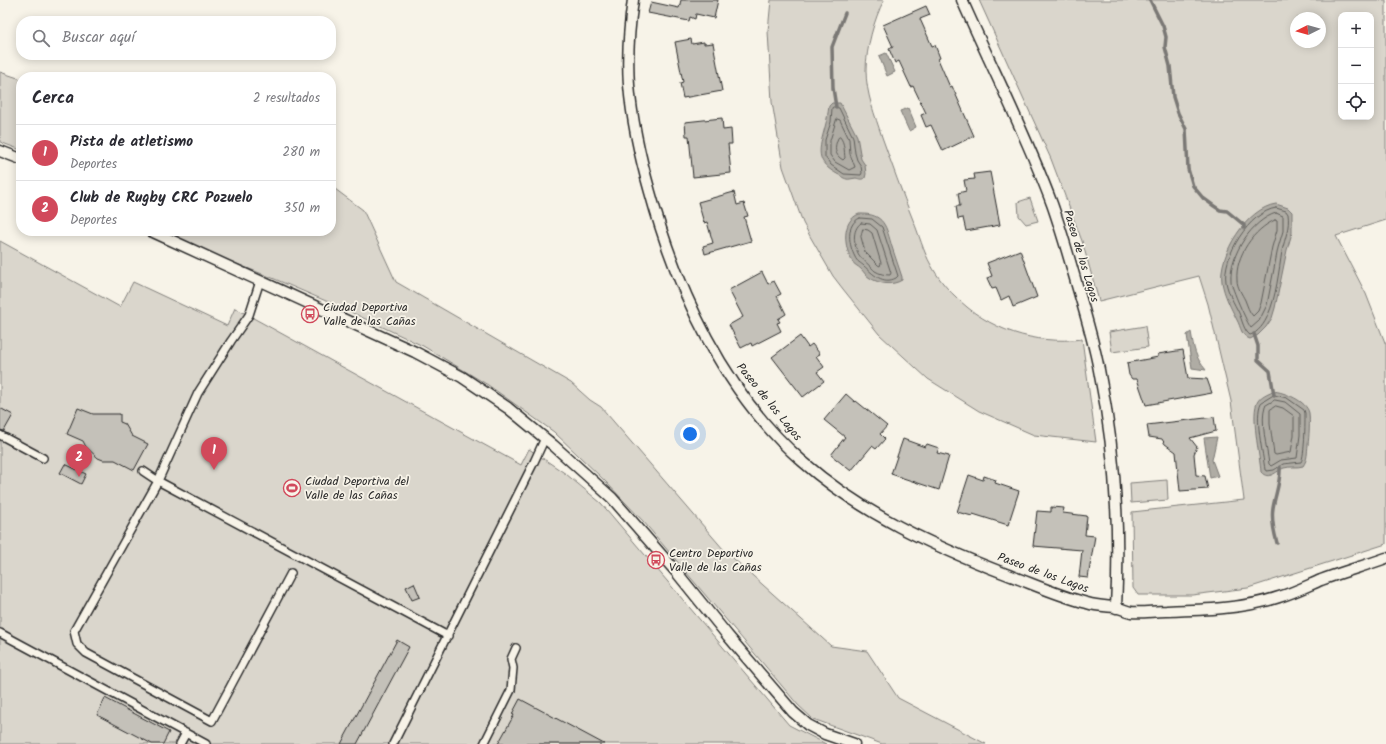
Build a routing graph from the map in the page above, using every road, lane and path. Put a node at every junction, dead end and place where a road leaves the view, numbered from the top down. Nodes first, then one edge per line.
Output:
1 (634, 0) edge
2 (962, 0) edge
3 (0, 151) edge
4 (16, 157) edge
5 (162, 236) edge
6 (260, 281) junction
7 (0, 435) edge
8 (549, 442) junction
9 (43, 458) dead end
10 (143, 471) dead end
11 (158, 481) junction
12 (1386, 558) edge
13 (291, 573) dead end
14 (1116, 608) junction
15 (0, 633) edge
16 (448, 636) junction
17 (516, 648) dead end
18 (186, 733) junction
19 (180, 744) edge
20 (206, 744) edge
21 (393, 744) edge
22 (484, 744) edge
23 (854, 744) edge

1 - 14 street, Paseo de los Lagos
2 - 14 street, Paseo de los Lagos
3 - 4 street
5 - 6 street
6 - 8 street
6 - 11 street
7 - 9 street
8 - 16 street
8 - 23 street
10 - 11 street
11 - 13 street
11 - 16 street
12 - 14 street, Paseo de los Lagos
15 - 18 street
16 - 21 street
17 - 22 street
18 - 19 street
18 - 20 street

